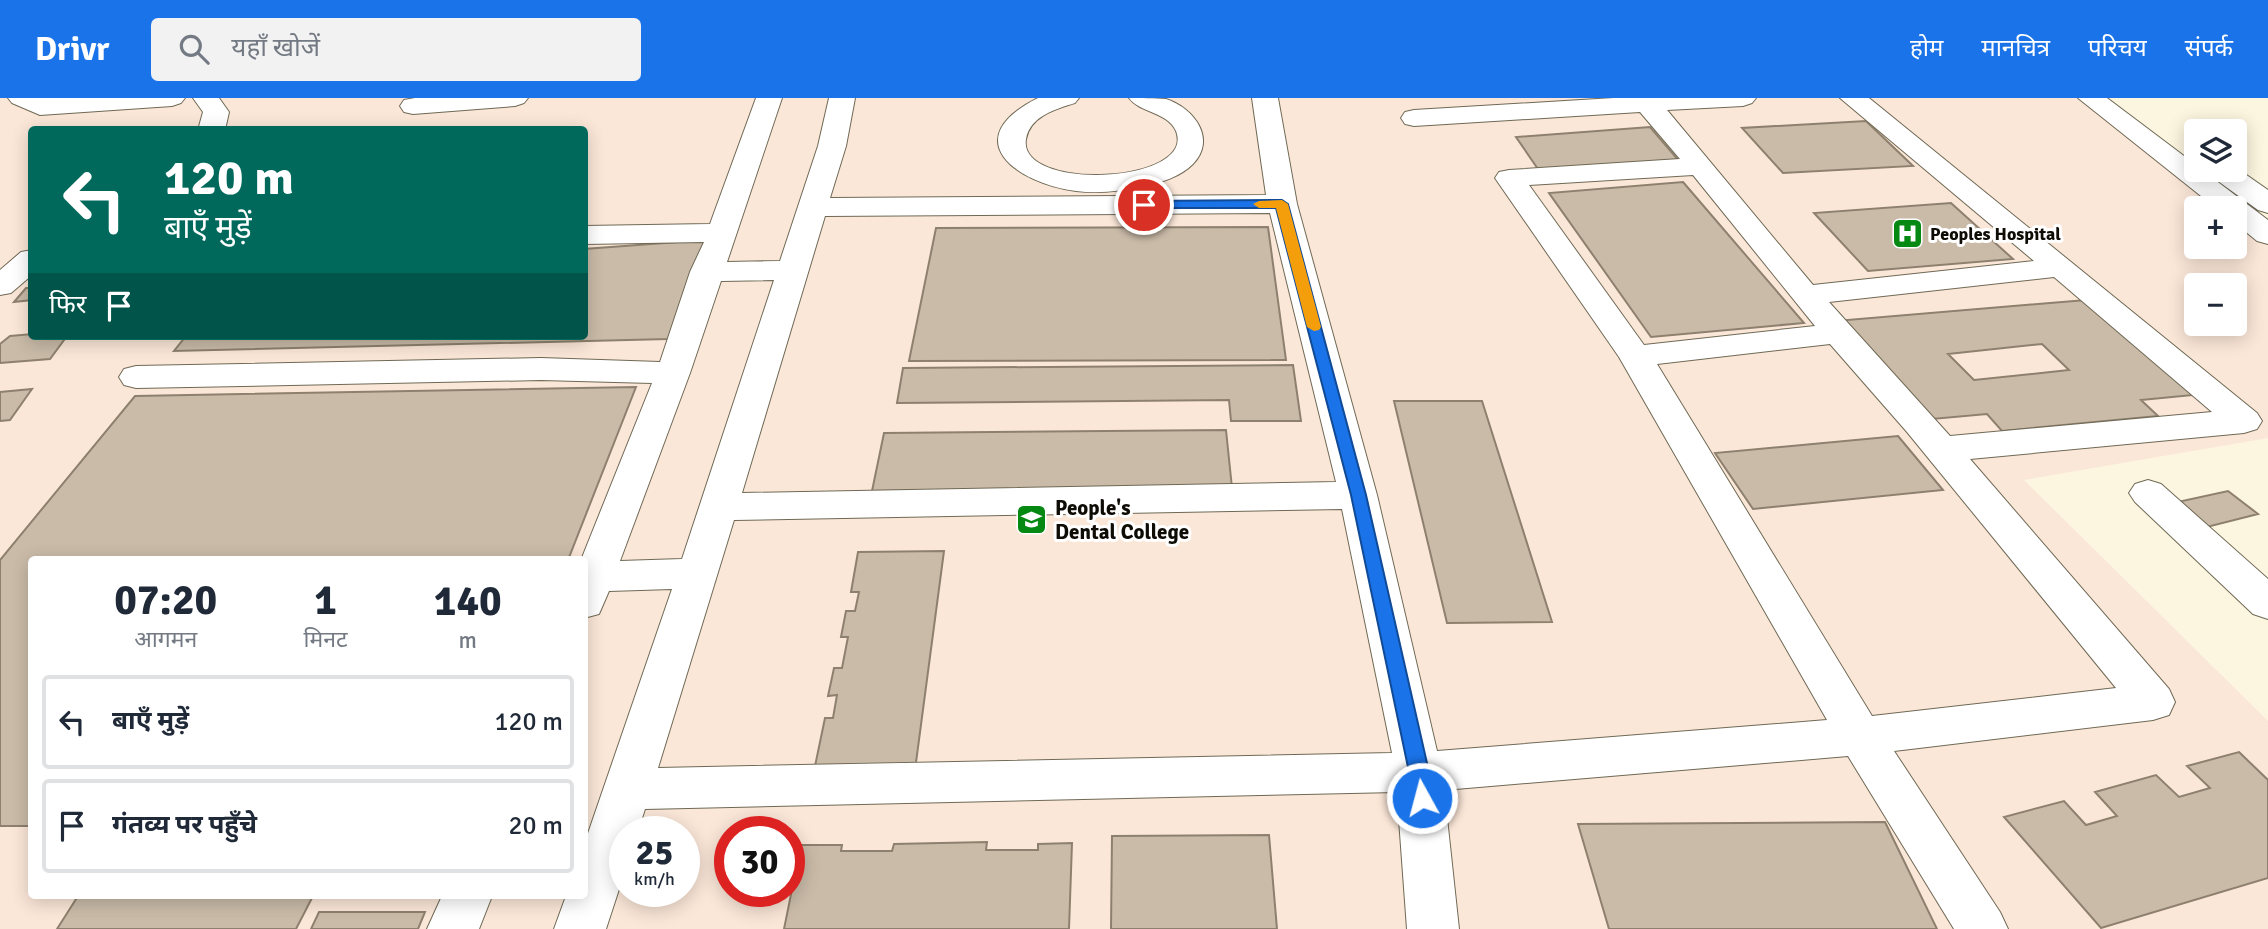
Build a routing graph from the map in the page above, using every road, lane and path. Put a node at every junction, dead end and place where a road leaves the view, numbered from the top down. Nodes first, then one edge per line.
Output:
1 (21, 98) edge
2 (172, 98) edge
3 (206, 98) edge
4 (515, 98) edge
5 (769, 98) edge
6 (842, 98) edge
7 (1066, 98) edge
8 (1142, 98) edge
9 (1265, 98) edge
10 (1743, 98) edge
11 (1853, 98) edge
12 (2091, 98) edge
13 (2121, 98) edge
14 (1647, 104) junction
15 (413, 106) dead end
16 (1414, 118) dead end
17 (212, 126) edge
18 (2184, 143) edge
19 (1701, 166) junction
20 (2238, 182) edge
21 (2217, 196) edge
22 (1282, 204) junction
23 (2268, 204) edge
24 (812, 206) junction
25 (2247, 219) edge
26 (721, 233) junction
27 (588, 235) edge
28 (2268, 235) edge
29 (28, 262) edge
30 (2061, 267) junction
31 (793, 270) junction
32 (706, 272) junction
33 (0, 286) edge
34 (1805, 295) junction
35 (1839, 333) junction
36 (1635, 356) junction
37 (673, 373) junction
38 (136, 377) dead end
39 (1941, 449) junction
40 (2148, 493) dead end
41 (1358, 495) junction
42 (719, 507) junction
43 (697, 574) junction
44 (589, 590) edge
45 (2268, 603) edge
46 (1860, 736) junction
47 (1419, 772) junction
48 (629, 789) junction
49 (466, 899) edge
50 (453, 929) edge
51 (580, 929) edge
52 (1433, 929) edge
53 (1982, 929) edge

1 - 2 street
3 - 17 street
4 - 15 street
5 - 26 street
6 - 24 street
7 - 8 street
9 - 22 street
10 - 14 street
11 - 30 street
12 - 21 street
13 - 18 street
14 - 16 street
14 - 19 street
19 - 34 street
19 - 36 street
20 - 23 street
22 - 24 street
22 - 41 street
24 - 31 street
25 - 28 street
26 - 27 street
26 - 32 street
29 - 33 street
30 - 34 street
30 - 39 street
31 - 32 street
31 - 42 street
32 - 37 street
34 - 35 street
35 - 36 street
35 - 39 street
36 - 46 street
37 - 38 street
37 - 44 street
39 - 46 street
40 - 45 street
41 - 42 street
41 - 47 street
42 - 43 street
43 - 44 street
43 - 48 street
46 - 47 street
46 - 53 street
47 - 48 street
47 - 52 street
48 - 51 street
49 - 50 street

